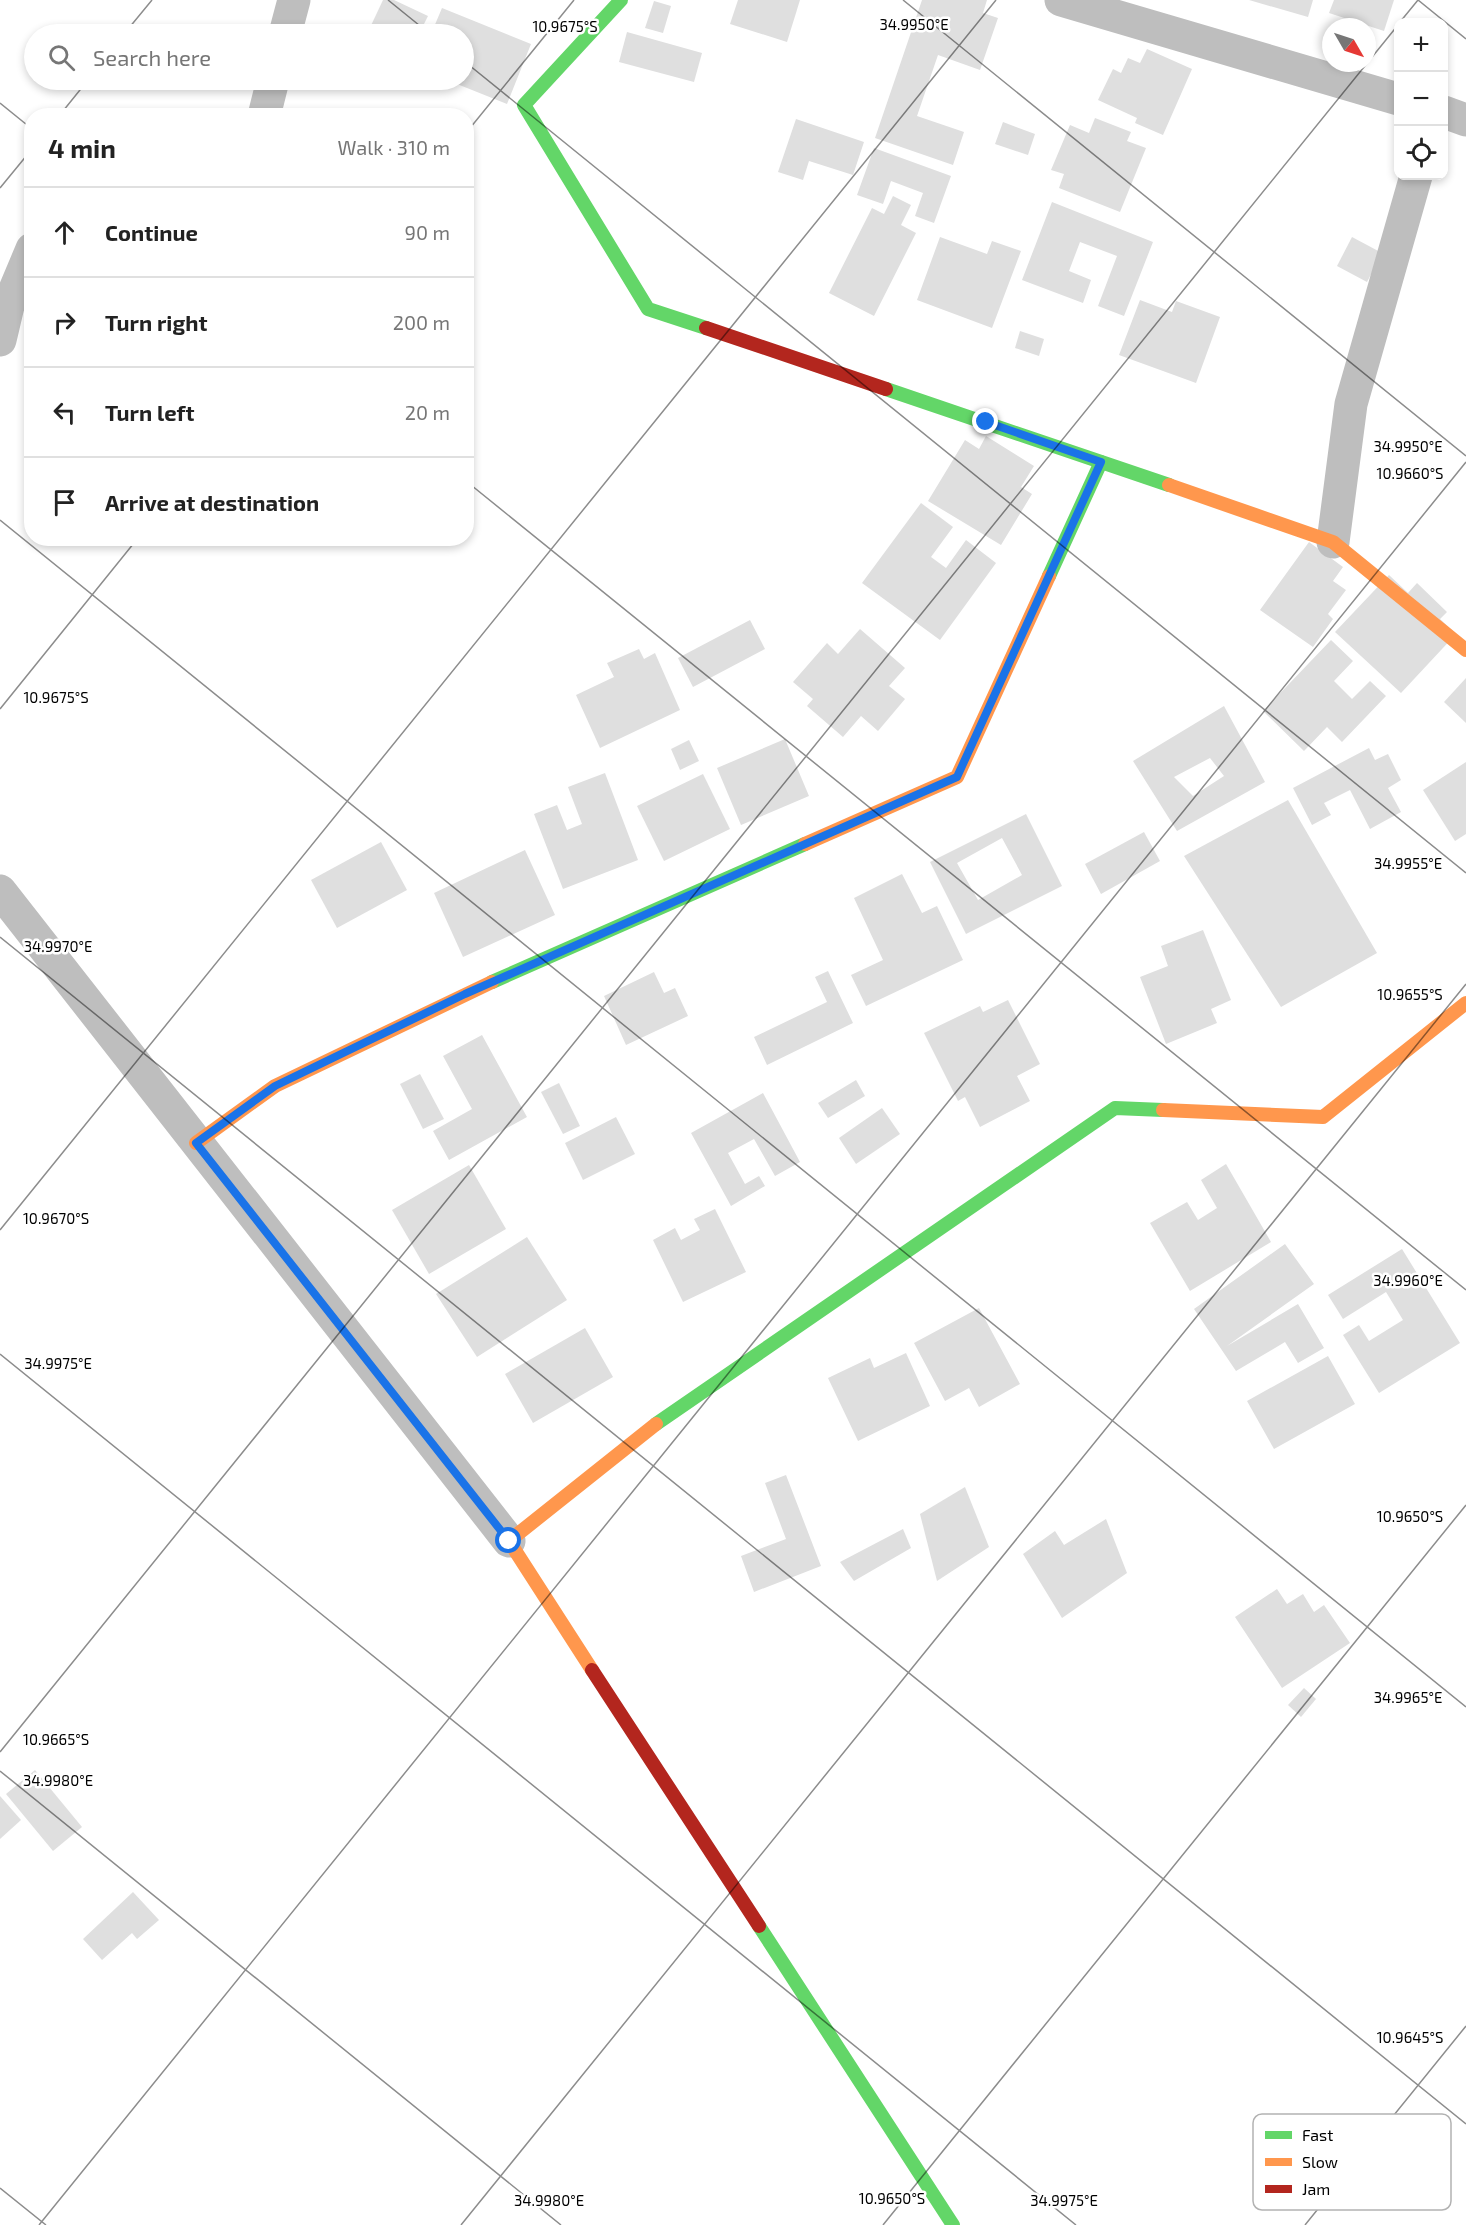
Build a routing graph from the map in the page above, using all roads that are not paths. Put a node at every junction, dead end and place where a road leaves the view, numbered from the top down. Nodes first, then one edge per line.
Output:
1 (294, 0) edge
2 (621, 0) edge
3 (1061, 0) edge
4 (288, 24) edge
5 (270, 90) edge
6 (1394, 98) edge
7 (266, 108) edge
8 (1448, 114) edge
9 (1466, 120) edge
10 (1415, 180) edge
11 (24, 268) edge
12 (0, 340) edge
13 (1101, 462) junction
14 (1333, 542) junction
15 (1466, 650) edge
16 (0, 891) edge
17 (1466, 1003) edge
18 (196, 1143) junction
19 (509, 1541) junction
20 (953, 2225) edge

1 - 4 street
2 - 13 street
3 - 6 street
5 - 7 street
8 - 9 street
10 - 14 street
11 - 12 street
13 - 14 street
13 - 18 street
14 - 15 street
16 - 18 street
17 - 19 street
18 - 19 street
19 - 20 street

